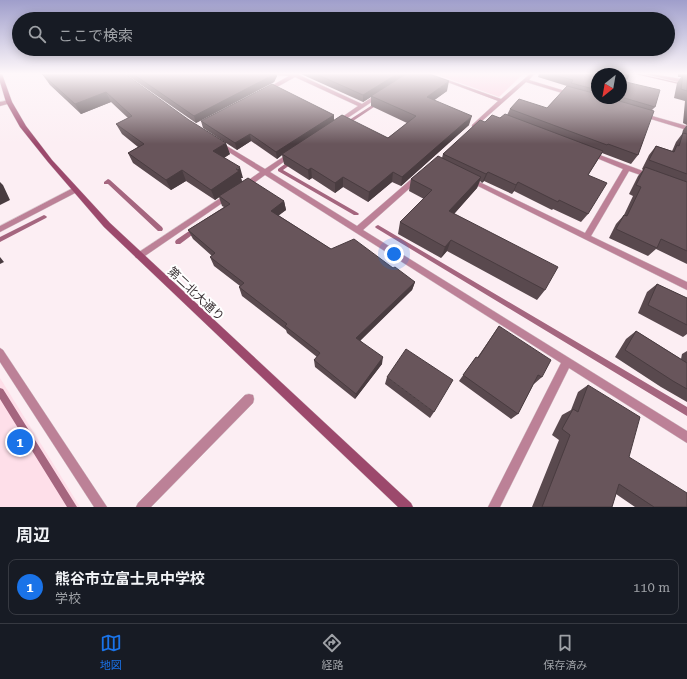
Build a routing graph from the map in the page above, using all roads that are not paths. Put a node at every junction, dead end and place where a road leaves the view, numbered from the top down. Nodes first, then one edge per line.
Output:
1 (345, 98) edge
2 (375, 98) edge
3 (493, 98) edge
4 (506, 98) edge
5 (502, 101) junction
6 (4, 103) edge
7 (362, 106) junction
8 (635, 113) edge
9 (488, 114) junction
10 (495, 117) edge
11 (330, 128) edge
12 (687, 128) edge
13 (472, 129) edge
14 (215, 140) edge
15 (297, 150) edge
16 (583, 151) edge
17 (627, 168) junction
18 (264, 172) junction
19 (422, 174) edge
20 (462, 177) edge
21 (654, 178) edge
22 (75, 190) junction
23 (0, 229) edge
24 (357, 231) junction
25 (586, 238) junction
26 (139, 256) junction
27 (687, 286) edge
28 (0, 353) edge
29 (567, 362) junction
30 (249, 399) dead end
31 (687, 437) edge
32 (101, 507) edge
33 (142, 507) edge
34 (407, 507) edge
35 (494, 507) edge

1 - 7 street
2 - 7 street
3 - 5 street
4 - 5 street
5 - 9 street
6 - 22 street, 第二北大通り
7 - 11 street
8 - 12 street
9 - 10 street
9 - 13 street
14 - 18 street
15 - 18 street
16 - 17 street
17 - 21 street
17 - 25 street
18 - 24 street
18 - 26 street
19 - 24 street
20 - 25 street
22 - 23 street
22 - 26 street, 第二北大通り
24 - 29 street
25 - 27 street
26 - 34 street, 第二北大通り
28 - 32 street
29 - 31 street
29 - 35 street
30 - 33 street

